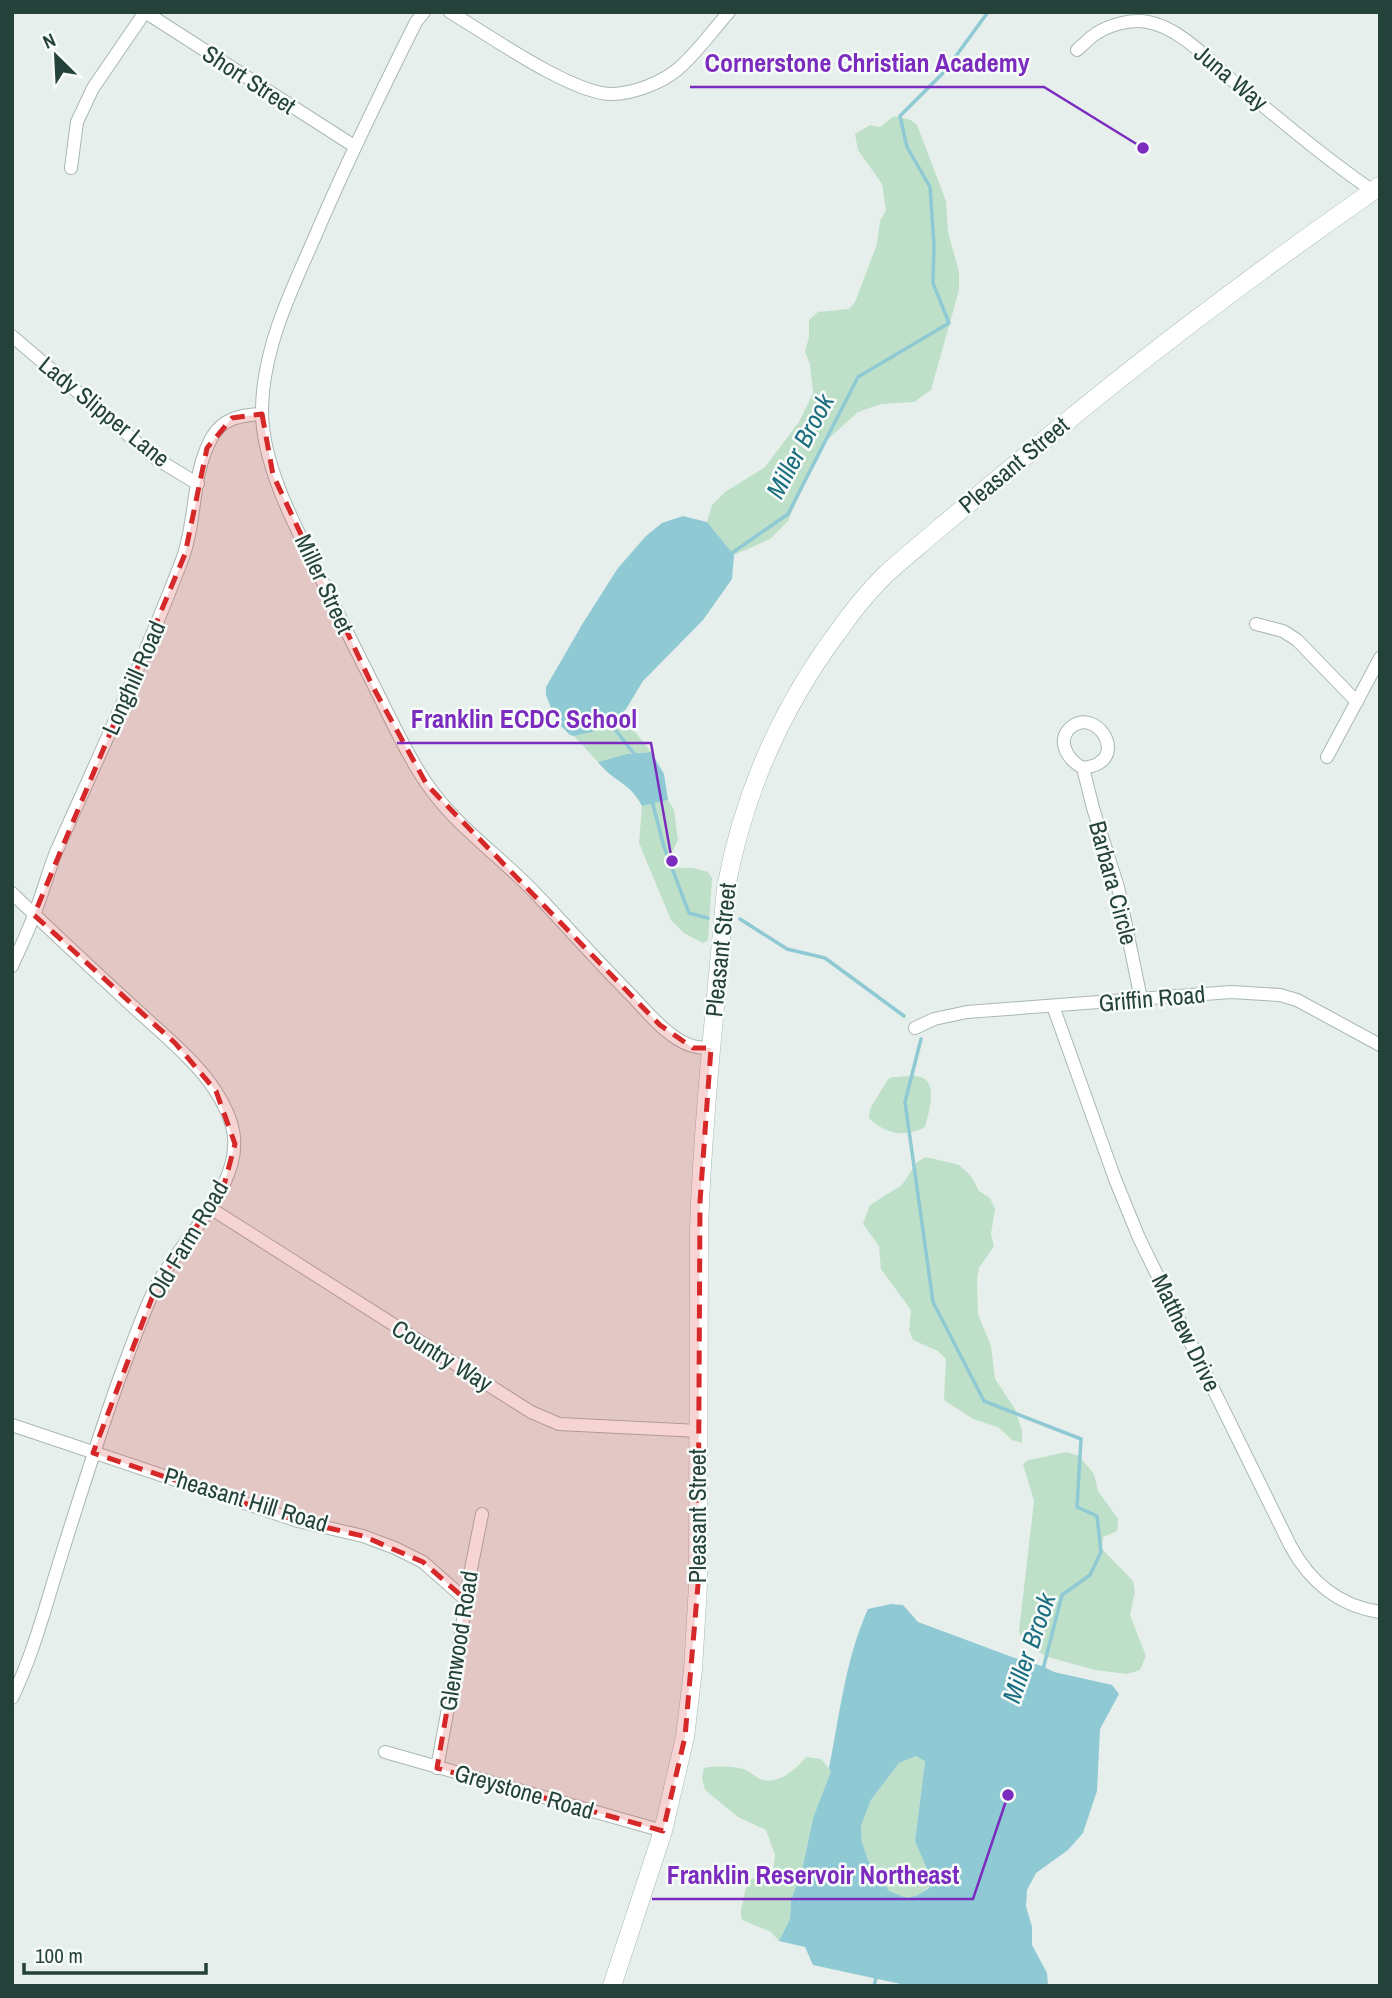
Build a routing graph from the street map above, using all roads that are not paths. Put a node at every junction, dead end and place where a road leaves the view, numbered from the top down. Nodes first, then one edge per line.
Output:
1 (145, 12) edge
2 (424, 12) edge
3 (450, 12) edge
4 (729, 12) edge
5 (1077, 50) dead end
6 (354, 146) junction
7 (71, 168) dead end
8 (1376, 188) edge
9 (12, 336) edge
10 (262, 414) junction
11 (198, 484) junction
12 (1256, 624) dead end
13 (1380, 658) edge
14 (1357, 702) junction
15 (1327, 757) dead end
16 (1083, 768) dead end
17 (12, 893) edge
18 (34, 915) junction
19 (12, 966) edge
20 (1141, 999) junction
21 (1053, 1006) junction
22 (915, 1028) dead end
23 (1380, 1045) edge
24 (711, 1048) junction
25 (209, 1208) junction
26 (12, 1425) edge
27 (699, 1431) junction
28 (93, 1453) junction
29 (482, 1514) dead end
30 (466, 1600) junction
31 (1380, 1612) edge
32 (18, 1667) edge
33 (12, 1698) edge
34 (386, 1752) dead end
35 (437, 1768) junction
36 (663, 1831) junction
37 (612, 1986) edge

1 - 6 street, Short Street
1 - 7 street
2 - 6 street, Miller Street
3 - 4 street
5 - 8 street, Juna Way
6 - 10 street, Miller Street
8 - 24 street, Pleasant Street
9 - 11 street, Lady Slipper Lane
10 - 11 street, Longhill Road
10 - 24 street, Miller Street
11 - 18 street, Longhill Road
12 - 14 street
13 - 14 street
14 - 15 street
16 - 20 street, Barbara Circle
17 - 18 street, Old Farm Road
18 - 19 street, Longhill Road
18 - 25 street, Old Farm Road
20 - 21 street, Griffin Road
20 - 23 street, Griffin Road
21 - 22 street, Griffin Road
21 - 31 street, Matthew Drive
24 - 27 street, Pleasant Street
25 - 27 street, Country Way
25 - 28 street, Old Farm Road
26 - 28 street, Pheasant Hill Road
27 - 36 street, Pleasant Street
28 - 30 street, Pheasant Hill Road
28 - 32 street, Old Farm Road
29 - 30 street, Glenwood Road
30 - 35 street, Glenwood Road
32 - 33 street, Old Farm Road
34 - 35 street, Greystone Road
35 - 36 street, Greystone Road
36 - 37 street, Pleasant Street

